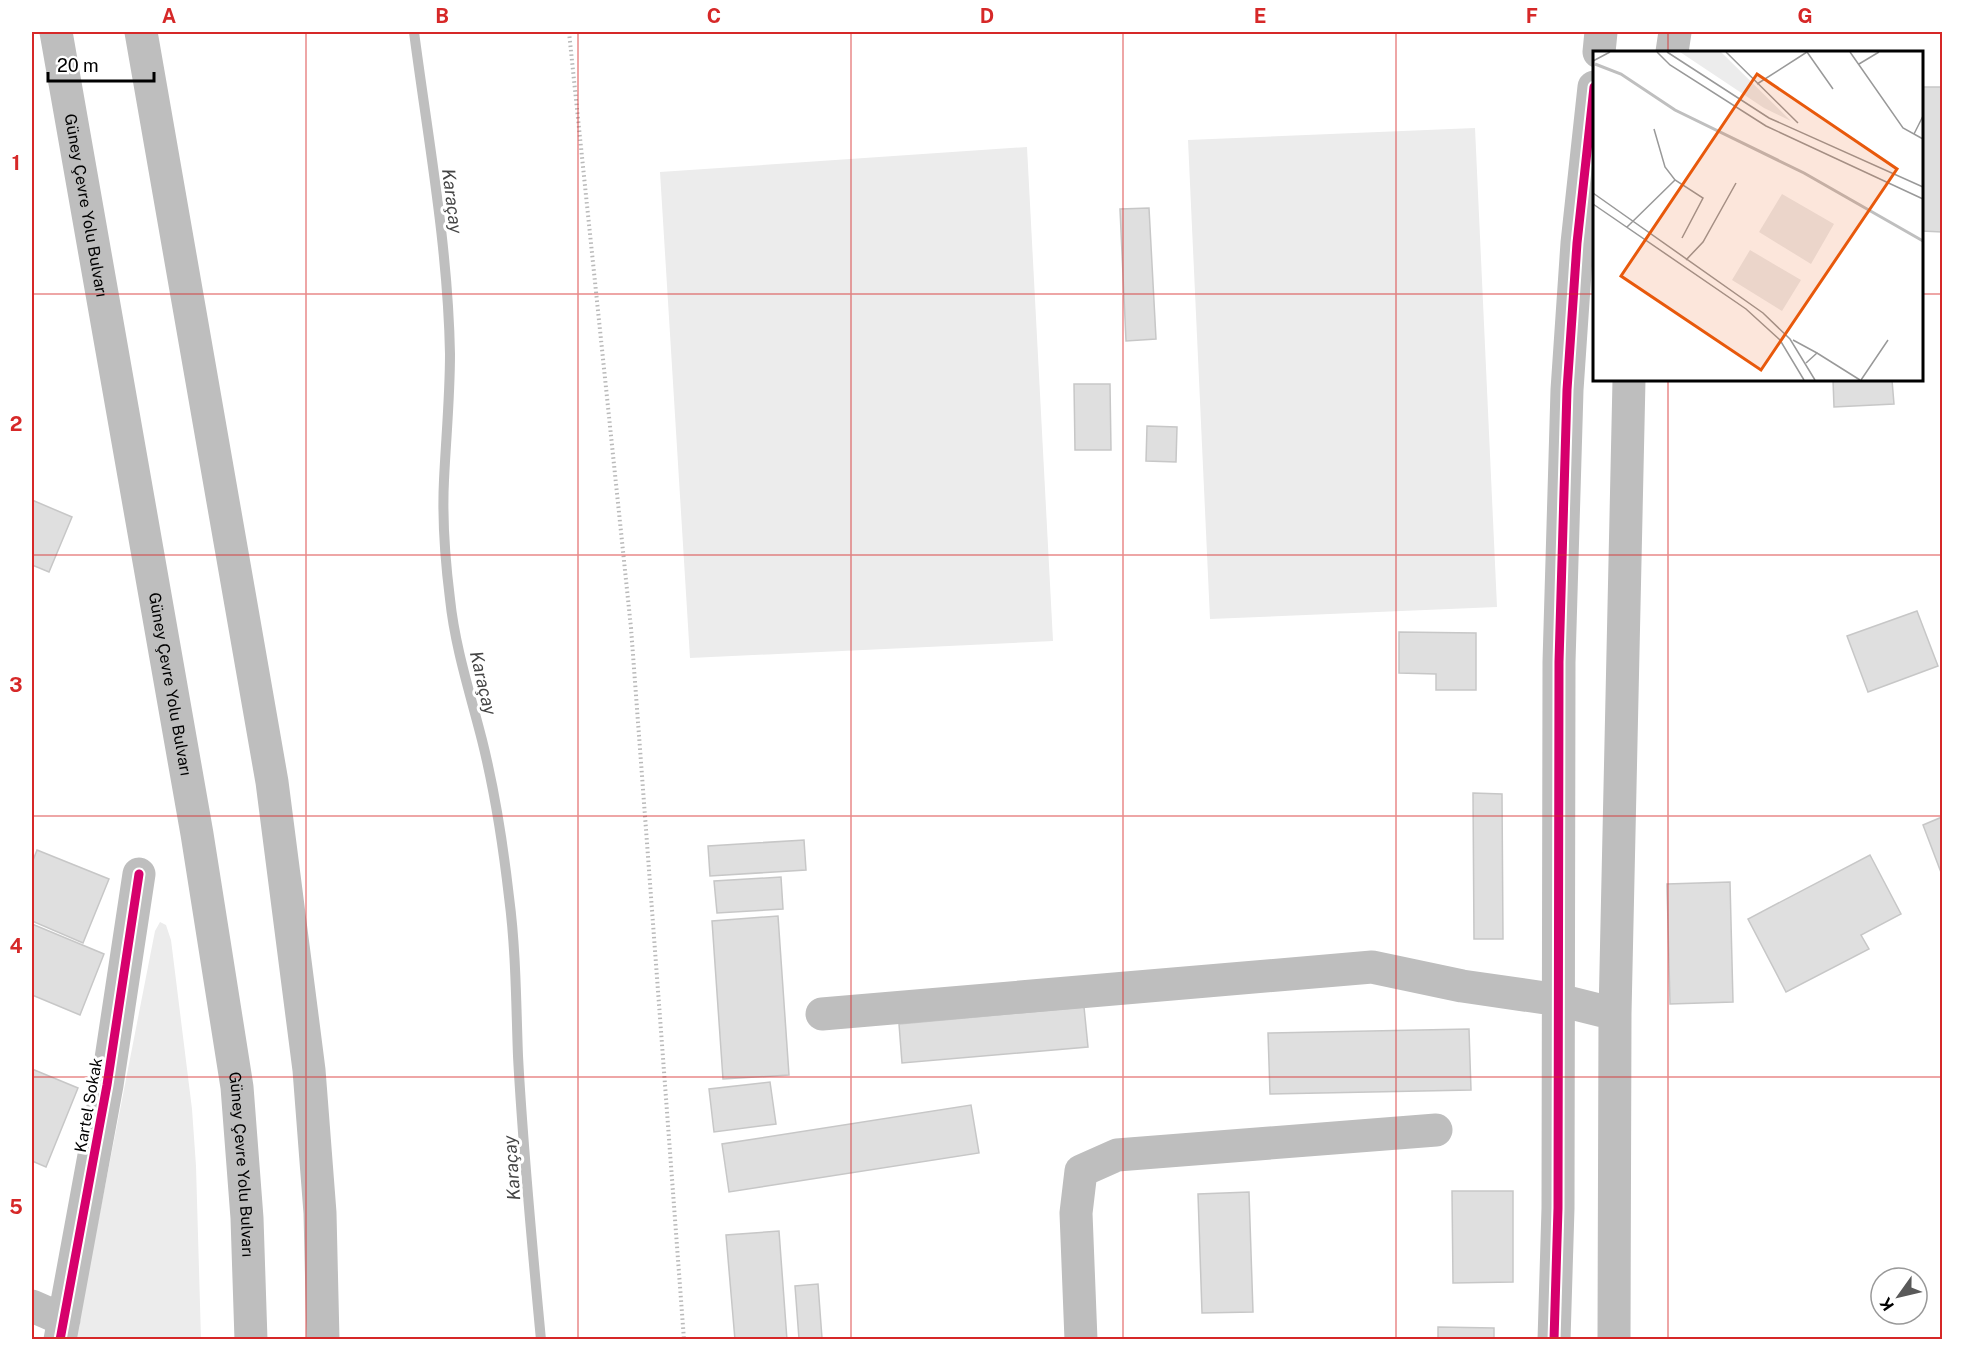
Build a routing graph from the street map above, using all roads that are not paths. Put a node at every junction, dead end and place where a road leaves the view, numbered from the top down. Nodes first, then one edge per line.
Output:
1 (56, 32) edge
2 (141, 32) edge
3 (1601, 32) edge
4 (1675, 32) edge
5 (1599, 51) edge
6 (1672, 51) edge
7 (1593, 96) edge
8 (1629, 381) edge
9 (139, 874) dead end
10 (1559, 1000) junction
11 (822, 1014) dead end
12 (1616, 1014) junction
13 (1436, 1130) dead end
14 (32, 1306) edge
15 (62, 1330) edge
16 (250, 1340) edge
17 (323, 1340) edge
18 (1081, 1340) edge
19 (1554, 1340) edge
20 (1614, 1340) edge

1 - 16 main road, Güney Çevre Yolu Bulvarı
2 - 17 main road
3 - 5 main road
4 - 6 main road
7 - 10 main road
8 - 12 main road
9 - 15 main road, Kartel Sokak
10 - 11 main road
10 - 12 main road
10 - 19 main road
12 - 20 main road
13 - 18 main road
14 - 15 main road

